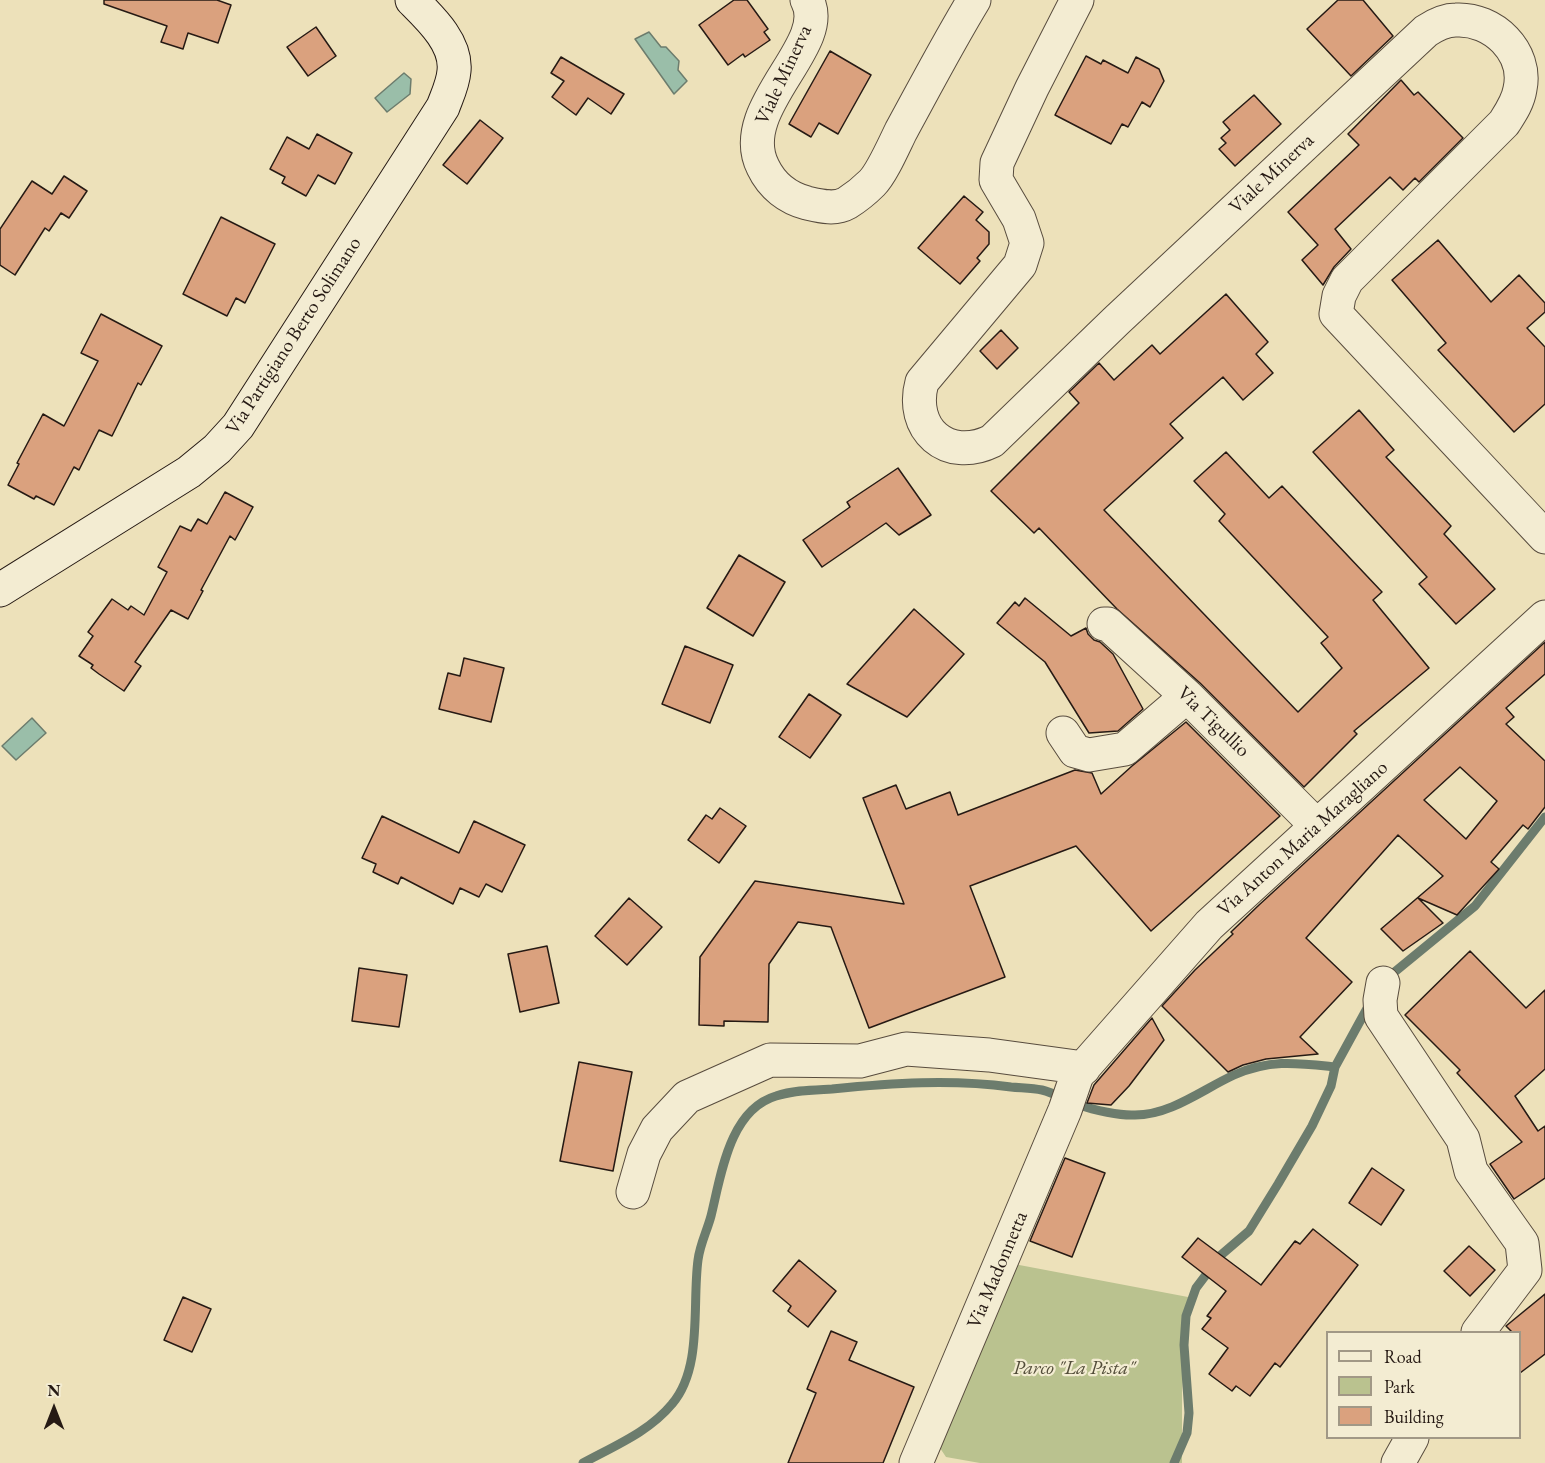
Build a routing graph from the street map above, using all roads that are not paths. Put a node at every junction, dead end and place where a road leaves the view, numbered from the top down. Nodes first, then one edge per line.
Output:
1 (412, 0) edge
2 (807, 0) edge
3 (974, 0) edge
4 (1077, 0) edge
5 (1545, 537) edge
6 (0, 590) edge
7 (1545, 617) edge
8 (1104, 624) dead end
9 (1187, 696) junction
10 (1063, 733) dead end
11 (1317, 826) junction
12 (1383, 983) dead end
13 (1081, 1072) junction
14 (633, 1192) dead end
15 (1479, 1331) edge
16 (916, 1463) edge

1 - 6 street, Via Partigiano Berto Solimano
2 - 3 street, Viale Minerva
4 - 5 street, Viale Minerva
7 - 11 street, Via Anton Maria Maragliano
8 - 9 street, Via Tigullio
9 - 10 street
9 - 11 street, Via Tigullio
11 - 13 street, Via Anton Maria Maragliano
12 - 15 street
13 - 14 street
13 - 16 street, Via Madonnetta

